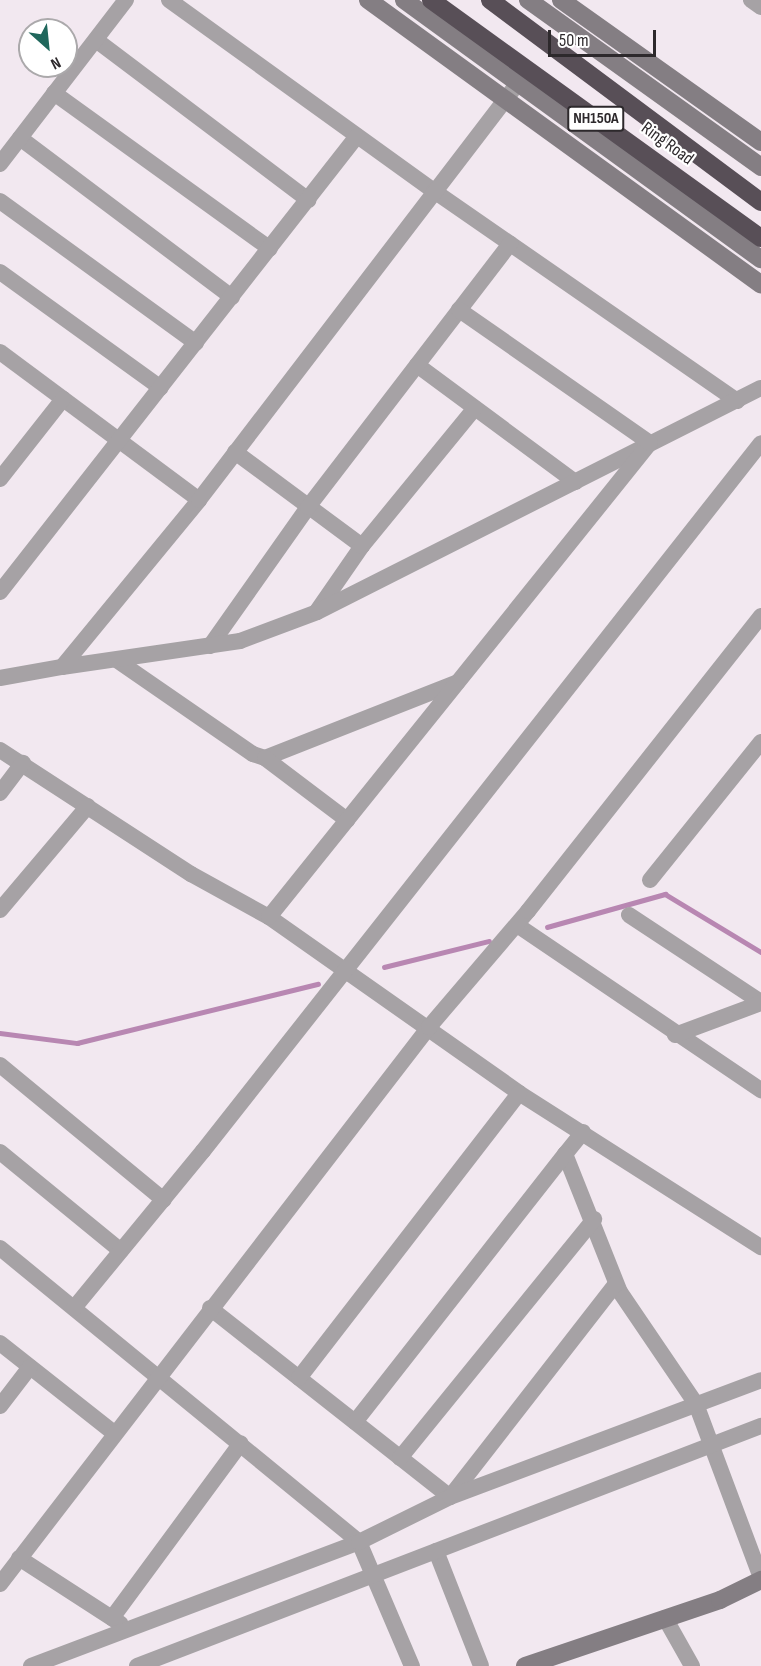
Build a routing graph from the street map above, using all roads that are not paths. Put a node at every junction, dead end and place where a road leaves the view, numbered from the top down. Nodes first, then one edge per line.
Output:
1 (126, 0) edge
2 (169, 0) edge
3 (368, 0) edge
4 (404, 0) edge
5 (431, 0) edge
6 (490, 0) edge
7 (528, 0) edge
8 (751, 0) edge
9 (568, 2) edge
10 (761, 7) edge
11 (558, 22) junction
12 (544, 39) junction
13 (96, 40) junction
14 (518, 83) junction
15 (54, 93) junction
16 (504, 100) junction
17 (357, 136) junction
18 (20, 138) junction
19 (761, 142) edge
20 (0, 164) edge
21 (761, 167) edge
22 (434, 191) junction
23 (308, 200) junction
24 (0, 201) edge
25 (761, 202) edge
26 (761, 238) edge
27 (510, 244) junction
28 (270, 249) junction
29 (761, 259) edge
30 (0, 272) edge
31 (761, 285) edge
32 (232, 297) junction
33 (459, 310) junction
34 (196, 343) junction
35 (0, 352) edge
36 (417, 365) junction
37 (161, 388) junction
38 (761, 388) edge
39 (63, 399) junction
40 (737, 401) junction
41 (475, 408) junction
42 (120, 441) junction
43 (761, 442) edge
44 (650, 443) junction
45 (235, 452) junction
46 (0, 479) edge
47 (575, 482) junction
48 (199, 500) junction
49 (308, 507) junction
50 (362, 546) junction
51 (0, 592) edge
52 (317, 612) junction
53 (761, 616) edge
54 (210, 646) junction
55 (118, 661) junction
56 (62, 667) junction
57 (0, 678) edge
58 (459, 682) junction
59 (761, 742) edge
60 (0, 750) edge
61 (266, 758) junction
62 (23, 763) junction
63 (0, 793) edge
64 (88, 806) junction
65 (347, 820) junction
66 (650, 880) dead end
67 (0, 910) edge
68 (629, 915) dead end
69 (269, 917) junction
70 (517, 925) junction
71 (343, 972) junction
72 (761, 1003) edge
73 (429, 1027) junction
74 (675, 1035) junction
75 (0, 1065) edge
76 (761, 1090) edge
77 (519, 1093) junction
78 (583, 1132) junction
79 (0, 1152) edge
80 (565, 1154) junction
81 (164, 1200) junction
82 (594, 1219) junction
83 (761, 1247) edge
84 (0, 1248) edge
85 (121, 1251) junction
86 (616, 1284) junction
87 (74, 1308) junction
88 (210, 1308) junction
89 (0, 1343) edge
90 (30, 1367) junction
91 (157, 1375) junction
92 (299, 1378) junction
93 (761, 1380) edge
94 (696, 1404) junction
95 (0, 1406) edge
96 (355, 1422) junction
97 (761, 1426) edge
98 (114, 1433) junction
99 (241, 1443) junction
100 (711, 1445) junction
101 (399, 1458) junction
102 (450, 1497) junction
103 (358, 1542) junction
104 (436, 1551) junction
105 (19, 1558) junction
106 (372, 1576) junction
107 (761, 1579) edge
108 (0, 1584) edge
109 (112, 1618) junction
110 (665, 1618) junction
111 (129, 1629) junction
112 (32, 1666) edge
113 (137, 1666) edge
114 (412, 1666) edge
115 (481, 1666) edge
116 (525, 1666) edge
117 (692, 1666) edge

1 - 13 street
2 - 17 street
3 - 16 street
4 - 14 street
5 - 26 highway, Ring Road / NH150A
6 - 12 highway, Ring Road / NH150A
7 - 11 street
8 - 10 street
9 - 11 street
9 - 19 street
11 - 12 street
11 - 21 street
12 - 25 highway, Ring Road / NH150A
13 - 15 street
13 - 23 street
14 - 16 street
14 - 29 street
15 - 18 street
15 - 28 street
16 - 22 street
16 - 31 street
17 - 22 street
17 - 23 street
18 - 20 street
18 - 32 street
22 - 27 street
22 - 45 street
23 - 28 street
24 - 34 street
27 - 33 street
27 - 40 street
28 - 32 street
30 - 37 street
32 - 34 street
33 - 36 street
33 - 44 street
34 - 37 street
35 - 39 street
36 - 41 street
36 - 49 street
37 - 42 street
38 - 40 street
39 - 42 street
39 - 46 street
40 - 44 street
41 - 47 street
41 - 50 street
42 - 48 street
42 - 51 street
43 - 71 street
44 - 47 street
44 - 58 street
45 - 48 street
45 - 49 street
47 - 52 street
48 - 56 street
49 - 50 street
49 - 54 street
50 - 52 street
52 - 54 street
53 - 70 street
54 - 55 street
55 - 56 street
55 - 61 street
56 - 57 street
58 - 61 street
58 - 65 street
59 - 66 street
60 - 62 street
61 - 65 street
62 - 63 street
62 - 64 street
64 - 67 street
64 - 69 street
65 - 69 street
68 - 72 street
69 - 71 street
70 - 73 street
70 - 74 street
71 - 73 street
71 - 81 street
72 - 74 street
73 - 77 street
73 - 88 street
74 - 76 street
75 - 81 street
77 - 78 street
77 - 92 street
78 - 80 street
78 - 83 street
79 - 85 street
80 - 82 street
80 - 96 street
81 - 85 street
82 - 86 street
82 - 101 street
84 - 87 street
85 - 87 street
86 - 94 street
86 - 102 street
87 - 91 street
88 - 91 street
88 - 92 street
89 - 90 street
90 - 95 street
90 - 98 street
91 - 98 street
91 - 99 street
92 - 96 street
93 - 94 street
94 - 100 street
94 - 102 street
96 - 101 street
97 - 100 street
98 - 105 street
99 - 103 street
99 - 109 street
100 - 104 street
100 - 107 street
101 - 102 street
102 - 103 street
103 - 106 street
103 - 111 street
104 - 106 street
104 - 115 street
105 - 108 street
105 - 109 street
106 - 113 street
106 - 114 street
107 - 110 street
109 - 111 street
110 - 116 street
110 - 117 street
111 - 112 street

